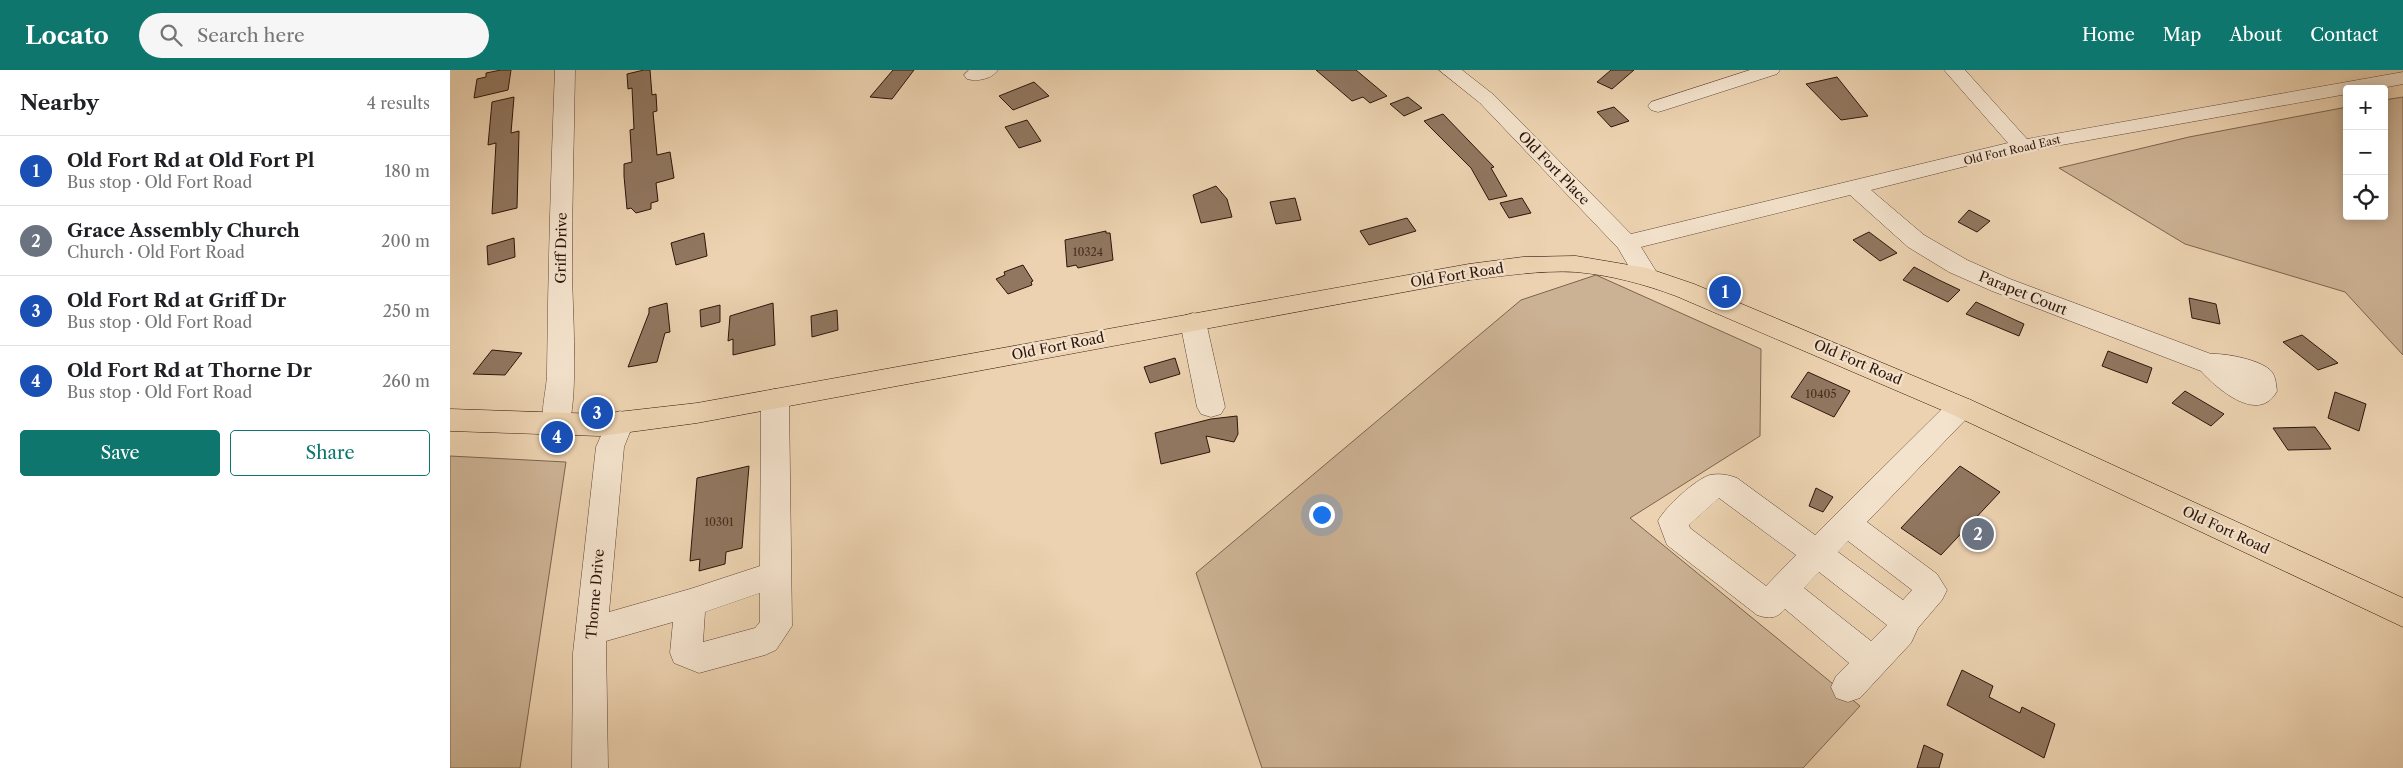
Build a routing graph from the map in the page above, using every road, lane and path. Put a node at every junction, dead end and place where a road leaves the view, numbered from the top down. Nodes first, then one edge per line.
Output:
1 (565, 70) edge
2 (1449, 70) edge
3 (1770, 70) edge
4 (1954, 70) edge
5 (2403, 78) edge
6 (1658, 106) dead end
7 (2022, 146) junction
8 (1855, 188) junction
9 (1626, 243) junction
10 (1647, 276) junction
11 (1193, 322) junction
12 (2210, 364) dead end
13 (775, 399) junction
14 (1211, 407) dead end
15 (1961, 407) junction
16 (450, 420) edge
17 (620, 422) junction
18 (556, 425) junction
19 (1846, 523) junction
20 (1818, 553) junction
21 (776, 574) junction
22 (1782, 589) junction
23 (690, 603) junction
24 (2403, 613) edge
25 (1905, 620) junction
26 (592, 631) junction
27 (1873, 662) junction
28 (1848, 687) dead end
29 (590, 768) edge

1 - 18 street, Griff Drive
2 - 9 street, Old Fort Place
3 - 6 street
4 - 7 street
5 - 7 street, Old Fort Road East
7 - 8 street, Old Fort Road East
8 - 9 street, Old Fort Road East
8 - 12 street, Parapet Court
9 - 10 street, Old Fort Place
10 - 11 main road, Old Fort Road
10 - 15 main road, Old Fort Road
11 - 13 main road, Old Fort Road
11 - 14 street
13 - 17 main road, Old Fort Road
13 - 21 street
15 - 19 street
15 - 24 main road, Old Fort Road
16 - 18 main road, Old Fort Road
17 - 18 main road, Old Fort Road
17 - 26 street, Thorne Drive
19 - 20 street
19 - 25 street
20 - 22 street
20 - 22 street
20 - 25 street
21 - 23 street
21 - 23 street
22 - 27 street
23 - 26 street
25 - 27 street
26 - 29 street, Thorne Drive
27 - 28 street

